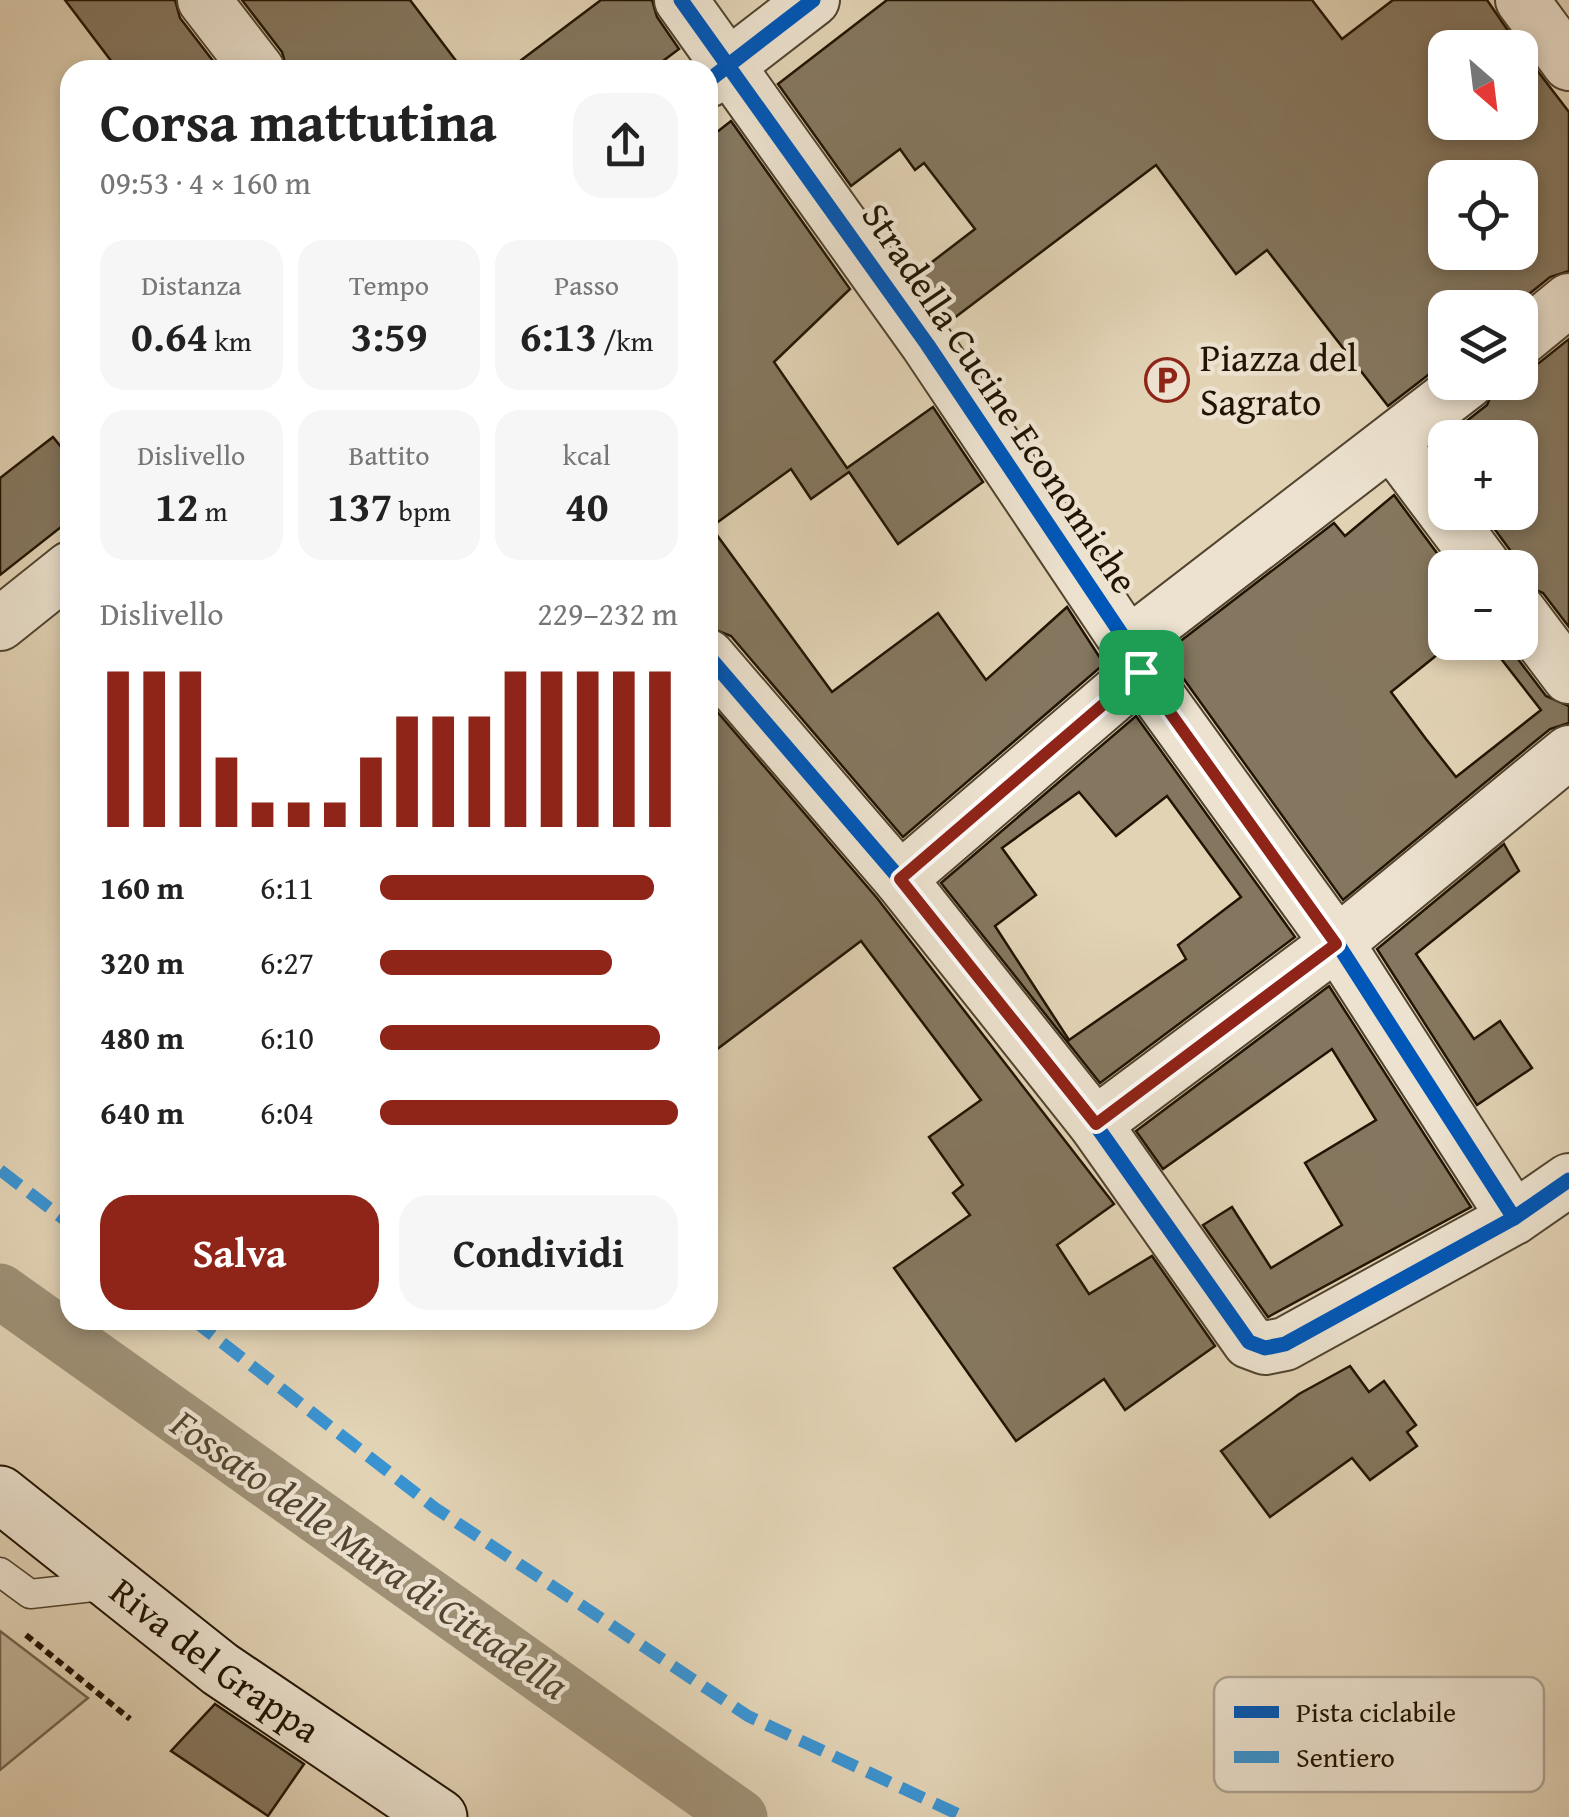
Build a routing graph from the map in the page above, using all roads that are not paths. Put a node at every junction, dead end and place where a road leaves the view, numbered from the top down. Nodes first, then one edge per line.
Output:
1 (681, 0) edge
2 (813, 0) edge
3 (1522, 0) edge
4 (212, 3) edge
5 (251, 60) edge
6 (712, 60) edge
7 (1569, 64) edge
8 (718, 72) edge
9 (1569, 300) edge
10 (1538, 325) edge
11 (1446, 400) edge
12 (1393, 444) junction
13 (1472, 550) edge
14 (60, 576) edge
15 (0, 624) edge
16 (1538, 636) edge
17 (1135, 658) junction
18 (718, 668) edge
19 (1569, 677) edge
20 (1569, 752) edge
21 (900, 879) junction
22 (1336, 944) junction
23 (1096, 1124) junction
24 (1569, 1180) edge
25 (1514, 1218) junction
26 (0, 1494) edge
27 (0, 1572) edge
28 (112, 1585) junction
29 (439, 1817) edge

1 - 6 street, Stradella Cucine Economiche
2 - 8 street
3 - 7 street
4 - 5 street
8 - 17 street, Stradella Cucine Economiche
9 - 10 street
11 - 12 street
12 - 13 street
12 - 17 street
14 - 15 street
16 - 19 street
17 - 21 street
17 - 22 street, Stradella Cucine Economiche
18 - 21 street
20 - 22 street
21 - 23 street
22 - 23 street
22 - 25 street, Stradella Cucine Economiche
23 - 25 street
24 - 25 street
26 - 28 street, Riva del Grappa
27 - 28 lane
28 - 29 street, Riva del Grappa

